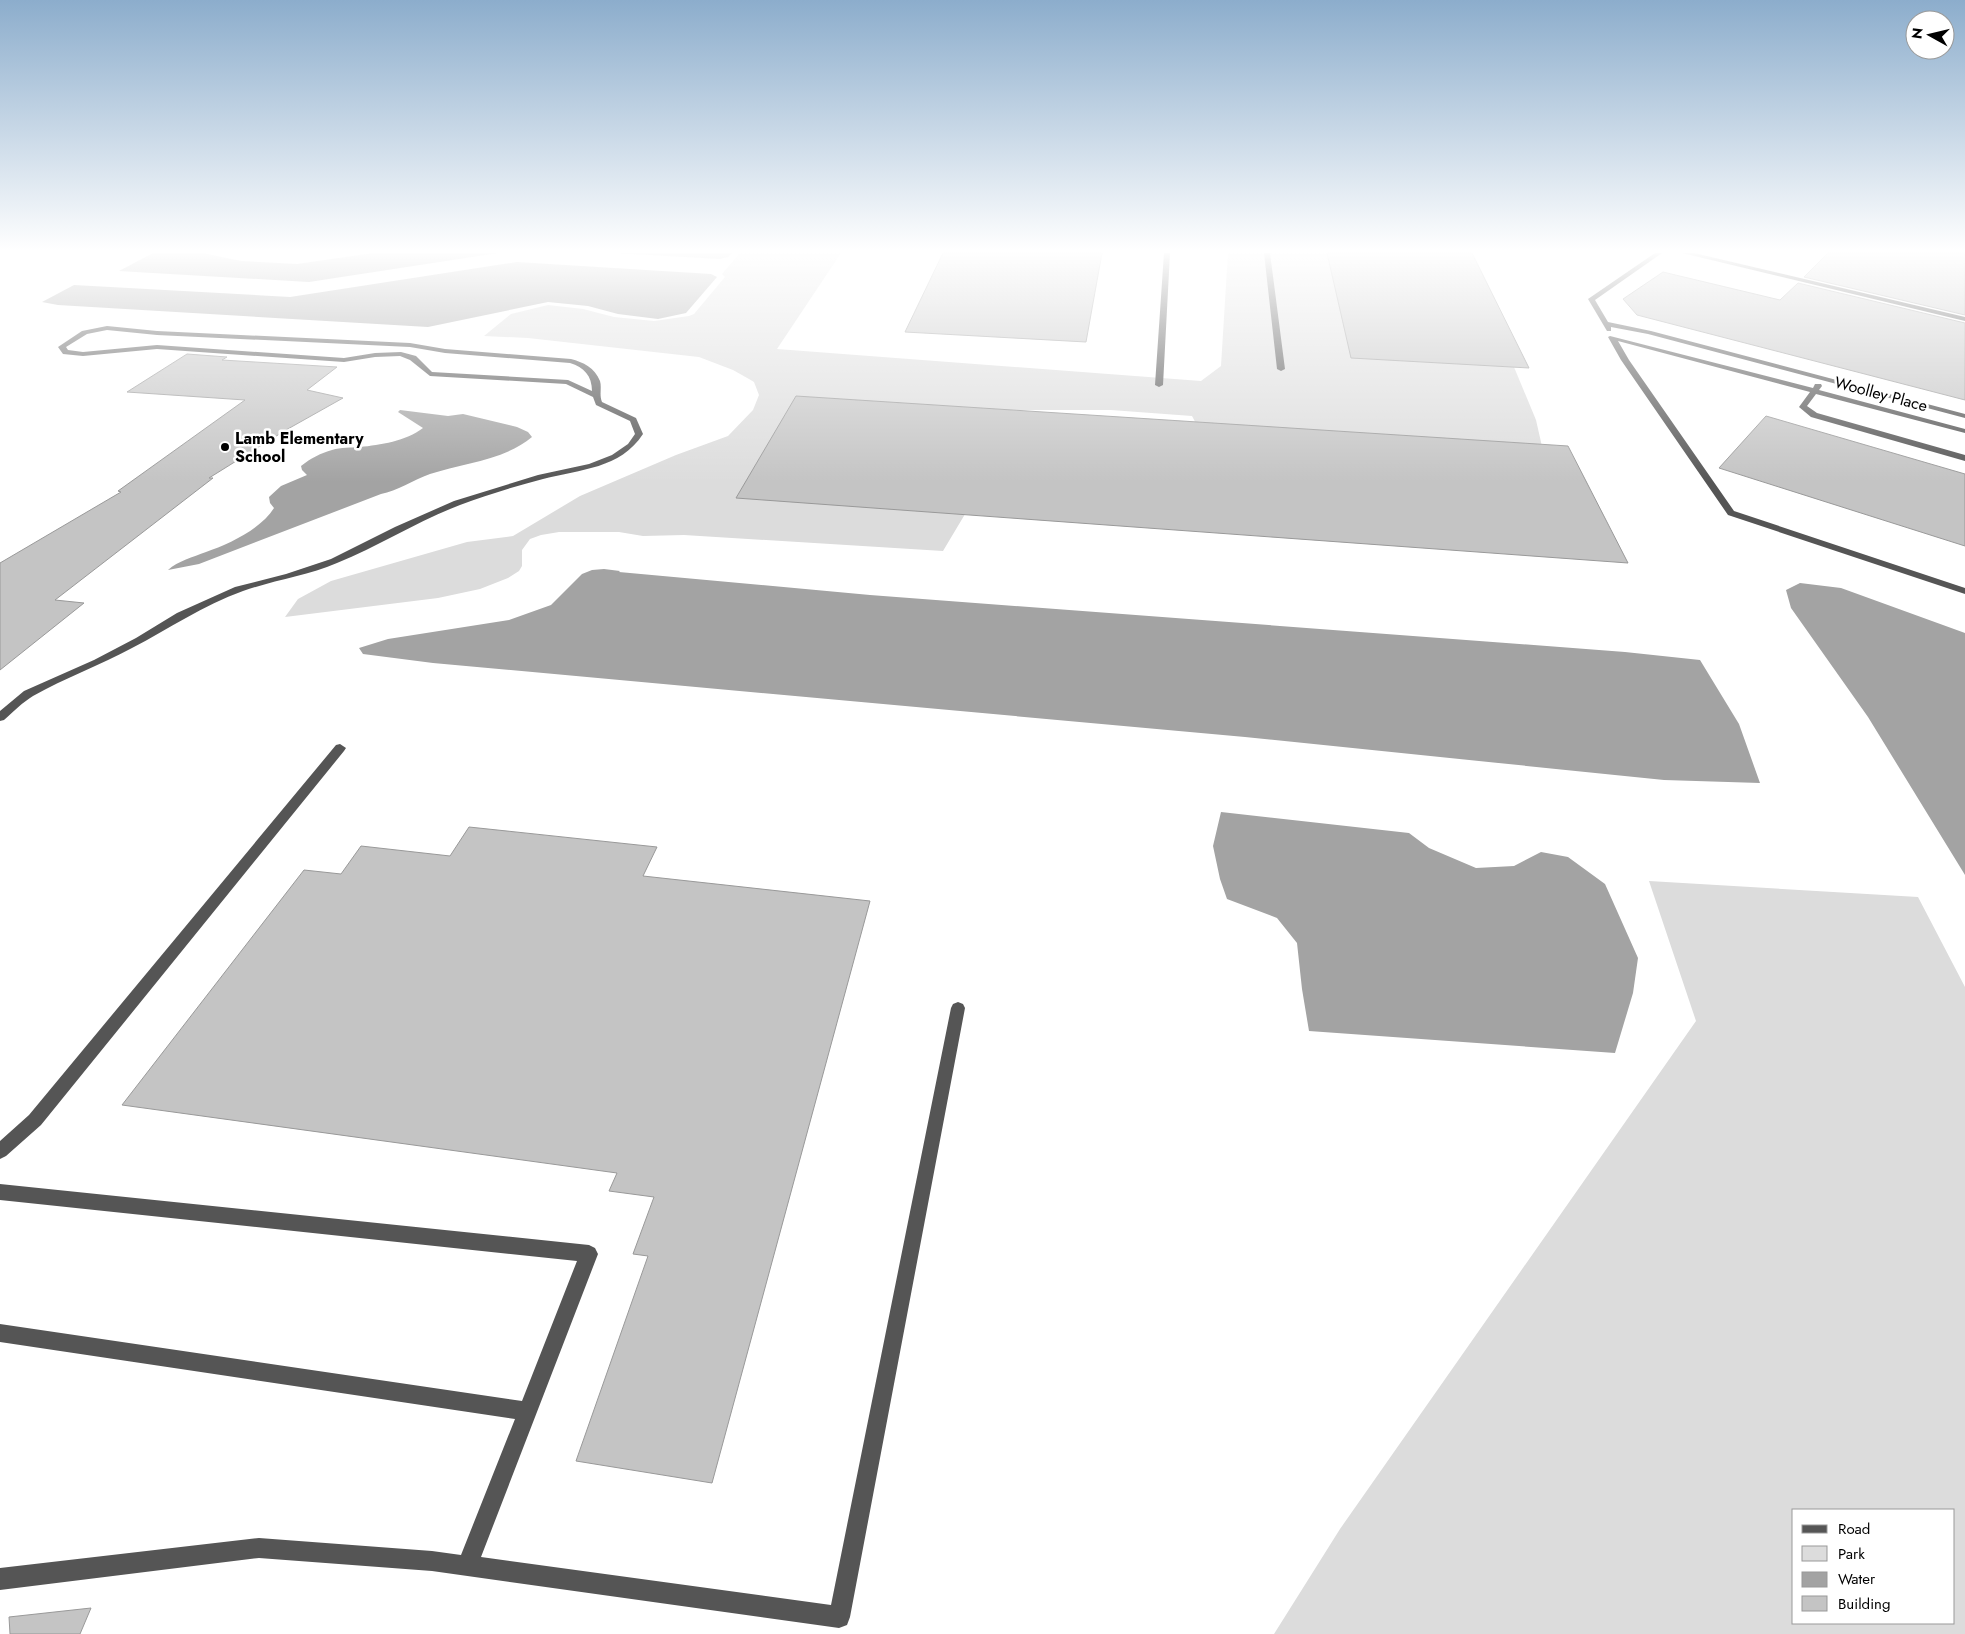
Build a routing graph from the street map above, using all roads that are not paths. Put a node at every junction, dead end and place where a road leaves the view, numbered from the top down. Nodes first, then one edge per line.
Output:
1 (90, 329) edge
2 (135, 329) edge
3 (1162, 329) edge
4 (1276, 329) edge
5 (1608, 329) edge
6 (1634, 329) edge
7 (1612, 337) junction
8 (1281, 369) dead end
9 (1825, 378) junction
10 (1159, 385) dead end
11 (1813, 390) junction
12 (596, 396) junction
13 (1965, 416) edge
14 (1965, 431) edge
15 (1965, 458) edge
16 (1965, 591) edge
17 (0, 717) edge
18 (340, 748) dead end
19 (958, 1008) dead end
20 (0, 1151) edge
21 (0, 1192) edge
22 (0, 1333) edge
23 (528, 1412) junction
24 (467, 1567) junction
25 (0, 1579) edge

1 - 12 street
2 - 12 street
3 - 10 street
4 - 8 street
5 - 7 street
6 - 9 street
7 - 11 street, Woolley Place
7 - 16 street
9 - 11 street
9 - 13 street
11 - 14 street, Woolley Place
11 - 15 street
12 - 17 street
18 - 20 street
19 - 24 street
21 - 23 street
22 - 23 street
23 - 24 street
24 - 25 street

